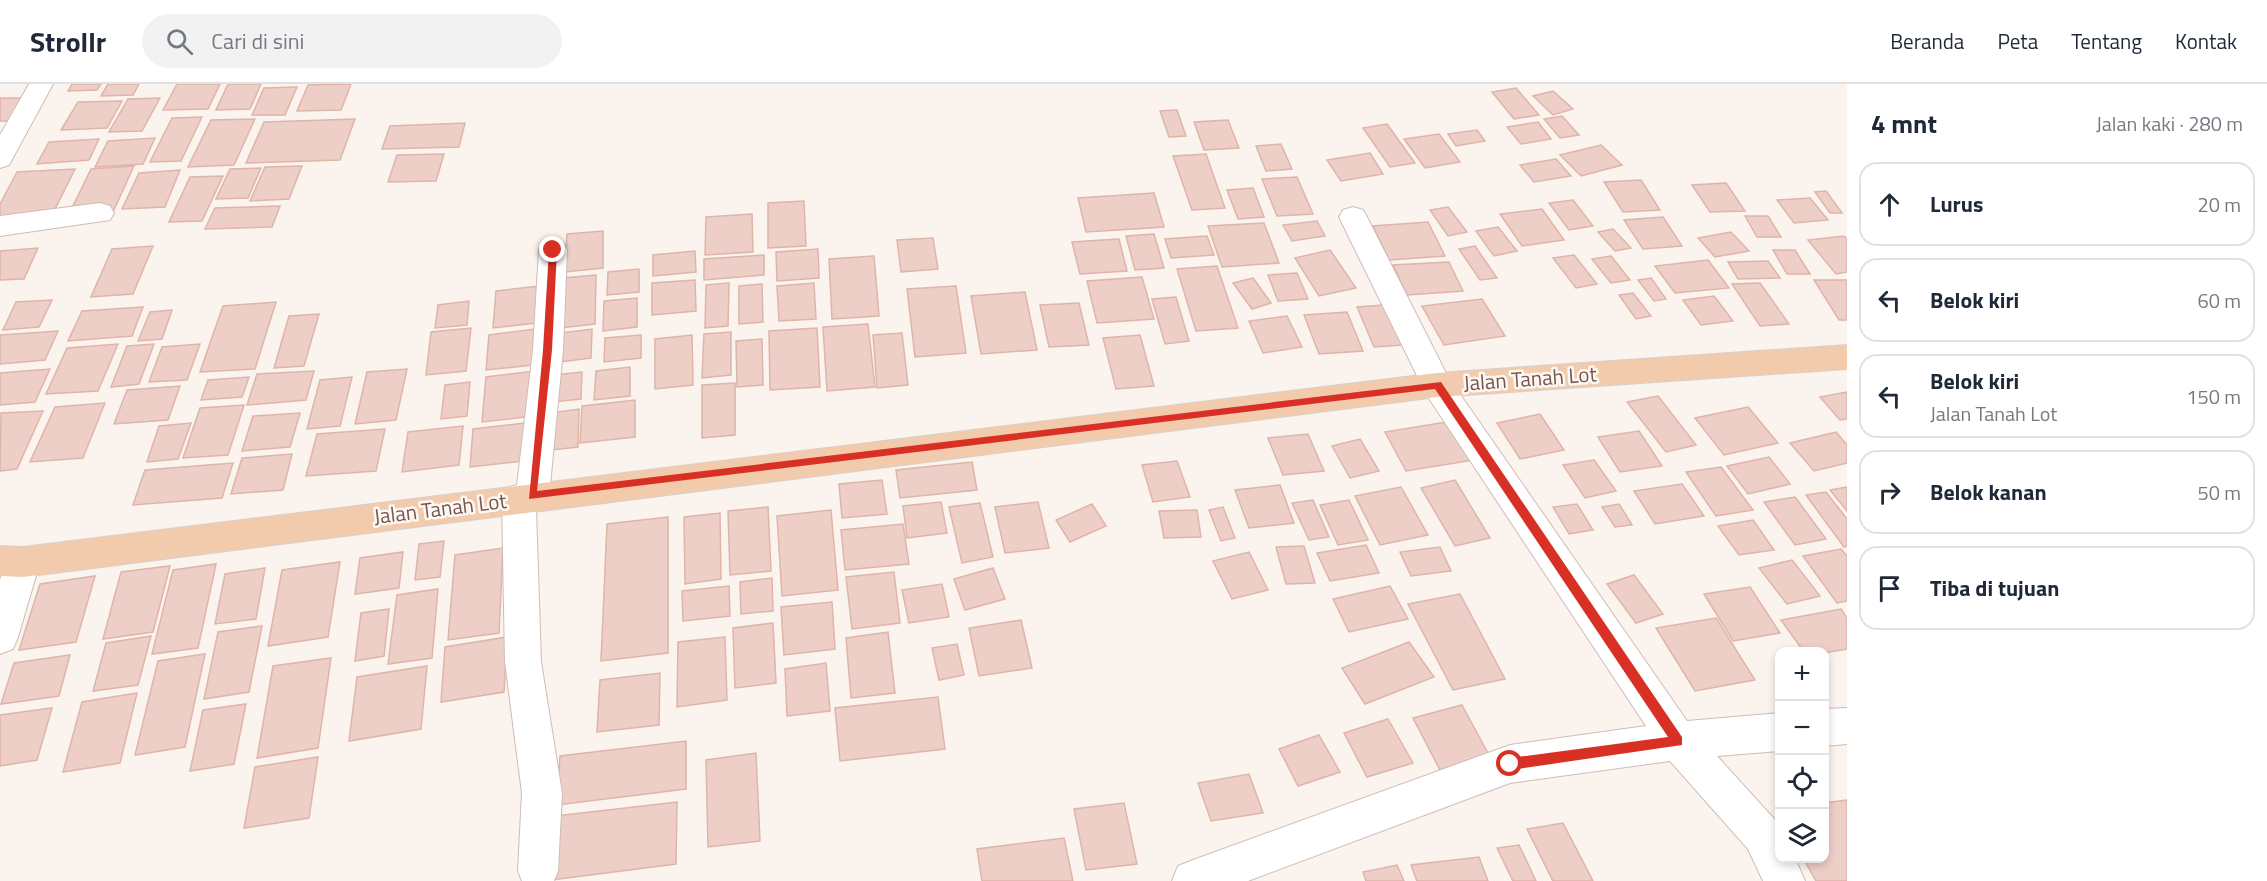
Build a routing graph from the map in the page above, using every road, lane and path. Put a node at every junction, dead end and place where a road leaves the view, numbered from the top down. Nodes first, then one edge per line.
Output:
1 (41, 84) edge
2 (0, 159) edge
3 (100, 213) dead end
4 (1353, 217) dead end
5 (0, 226) edge
6 (553, 250) dead end
7 (1847, 357) edge
8 (1437, 385) junction
9 (525, 497) junction
10 (12, 562) edge
11 (0, 637) edge
12 (1847, 726) edge
13 (1829, 728) edge
14 (1775, 732) edge
15 (1678, 741) junction
16 (538, 871) dead end
17 (1193, 881) edge
18 (1784, 881) edge

1 - 2 street
3 - 5 street
4 - 8 street
6 - 9 street
7 - 8 main road, Jalan Tanah Lot
8 - 9 main road, Jalan Tanah Lot
8 - 15 street
9 - 10 main road, Jalan Tanah Lot
9 - 16 street
10 - 11 street
12 - 13 street
14 - 15 street
15 - 17 street
15 - 18 street

